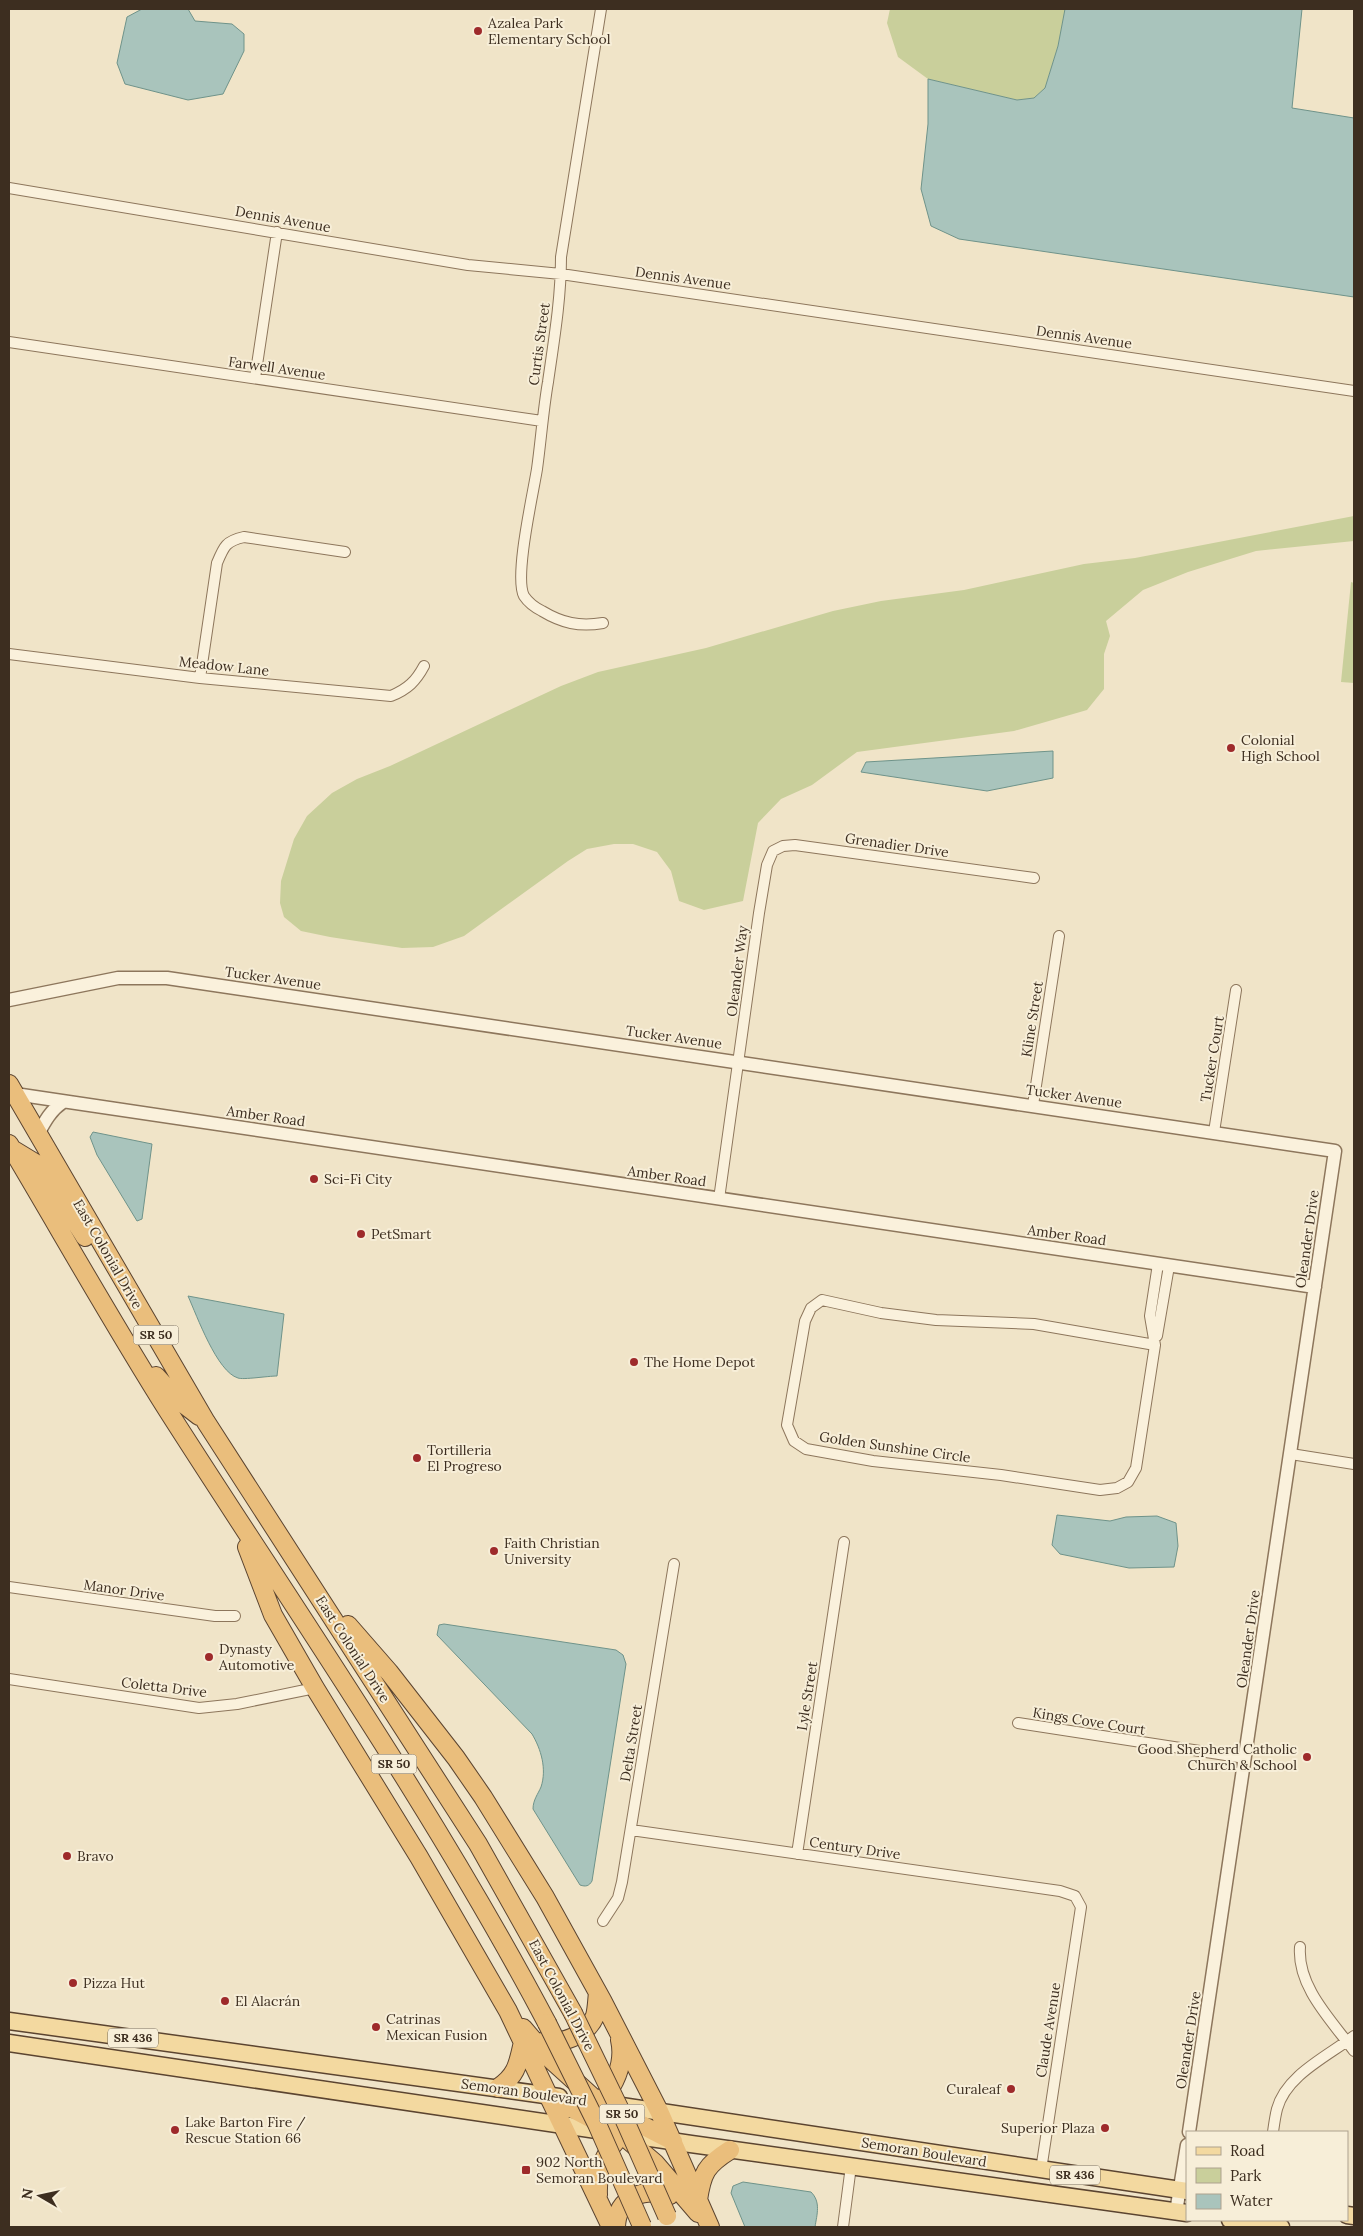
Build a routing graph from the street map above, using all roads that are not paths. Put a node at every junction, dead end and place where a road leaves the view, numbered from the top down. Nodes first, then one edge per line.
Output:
1 (601, 9) edge
2 (9, 188) edge
3 (277, 232) junction
4 (561, 274) junction
5 (9, 342) edge
6 (255, 378) junction
7 (1354, 391) edge
8 (542, 421) junction
9 (345, 552) dead end
10 (603, 623) dead end
11 (9, 654) edge
12 (424, 666) dead end
13 (200, 678) junction
14 (767, 865) joint
15 (1034, 878) dead end
16 (1059, 936) dead end
17 (1236, 990) dead end
18 (9, 1000) edge
19 (739, 1062) junction
20 (11, 1090) edge
21 (63, 1102) junction
22 (1033, 1105) junction
23 (1214, 1132) junction
24 (38, 1134) junction
25 (10, 1146) edge
26 (1335, 1151) joint
27 (719, 1199) junction
28 (111, 1260) junction
29 (1164, 1265) junction
30 (1315, 1286) junction
31 (126, 1344) junction
32 (1155, 1345) junction
33 (206, 1422) junction
34 (1291, 1454) junction
35 (1354, 1464) edge
36 (232, 1509) junction
37 (844, 1542) dead end
38 (674, 1564) dead end
39 (310, 1582) junction
40 (9, 1587) edge
41 (235, 1616) dead end
42 (9, 1679) edge
43 (315, 1688) junction
44 (1018, 1724) dead end
45 (1245, 1758) junction
46 (631, 1830) junction
47 (797, 1854) junction
48 (1075, 1896) joint
49 (603, 1921) dead end
50 (1300, 1947) dead end
51 (598, 1993) junction
52 (9, 2020) edge
53 (618, 2030) junction
54 (1351, 2038) edge
55 (529, 2041) junction
56 (9, 2043) edge
57 (177, 2043) junction
58 (28, 2046) junction
59 (1354, 2051) edge
60 (257, 2056) junction
61 (201, 2071) junction
62 (498, 2088) junction
63 (548, 2096) junction
64 (592, 2108) junction
65 (659, 2111) junction
66 (630, 2118) junction
67 (563, 2125) junction
68 (1189, 2131) edge
69 (1273, 2131) edge
70 (621, 2134) junction
71 (674, 2141) junction
72 (730, 2150) junction
73 (1186, 2156) edge
74 (851, 2166) junction
75 (1041, 2170) junction
76 (1183, 2191) edge
77 (598, 2199) junction
78 (694, 2203) junction
79 (1182, 2212) edge
80 (1237, 2221) edge
81 (669, 2222) edge
82 (611, 2227) edge
83 (616, 2227) edge
84 (642, 2227) edge
85 (710, 2227) edge
86 (842, 2227) edge
87 (1281, 2227) edge

1 - 4 street, Curtis Street
2 - 3 street, Dennis Avenue
3 - 4 street, Dennis Avenue
3 - 6 street
4 - 7 street, Dennis Avenue
4 - 8 street, Curtis Street
5 - 6 street, Farwell Avenue
6 - 8 street, Farwell Avenue
8 - 10 street, Curtis Street
9 - 13 street
11 - 13 street, Meadow Lane
12 - 13 street, Meadow Lane
14 - 15 street, Grenadier Drive
14 - 19 street, Oleander Way
16 - 22 street, Kline Street
17 - 23 street, Tucker Court
18 - 19 street, Tucker Avenue
19 - 22 street, Tucker Avenue
19 - 27 street, Oleander Way
20 - 21 street, Amber Road
20 - 24 highway, East Colonial Drive / SR 50
21 - 24 street
21 - 27 street, Amber Road
22 - 23 street, Tucker Avenue
23 - 26 street, Tucker Avenue
24 - 28 highway, East Colonial Drive / SR 50
25 - 28 highway
25 - 31 highway, East Colonial Drive / SR 50
26 - 30 street, Oleander Drive
27 - 29 street, Amber Road
28 - 33 highway, East Colonial Drive / SR 50
29 - 30 street, Amber Road
29 - 32 street, Golden Sunshine Circle
30 - 34 street, Oleander Drive
31 - 33 highway
31 - 36 highway, East Colonial Drive / SR 50
32 - 32 street, Golden Sunshine Circle
33 - 39 highway, East Colonial Drive / SR 50
34 - 35 street
34 - 45 street, Oleander Drive
36 - 43 highway
36 - 84 highway, East Colonial Drive / SR 50, bridge
37 - 47 street, Lyle Street
38 - 46 street, Delta Street
39 - 51 highway
39 - 66 highway, East Colonial Drive / SR 50, bridge
40 - 41 street, Manor Drive
42 - 43 street, Coletta Drive
43 - 55 highway
44 - 45 street, Kings Cove Court
45 - 68 street, Oleander Drive
46 - 47 street, Century Drive
46 - 49 street, Delta Street
47 - 48 street, Century Drive
48 - 75 street, Claude Avenue
50 - 54 street
51 - 53 highway
51 - 55 highway
52 - 57 main road, Semoran Boulevard / SR 436
53 - 64 highway
53 - 65 highway
54 - 59 street
54 - 69 street
55 - 62 highway
55 - 63 highway
55 - 64 highway
56 - 58 main road, Semoran Boulevard / SR 436
57 - 58 main road
57 - 60 main road, Semoran Boulevard / SR 436
58 - 61 main road, Semoran Boulevard / SR 436
60 - 61 main road
60 - 62 main road, Semoran Boulevard / SR 436
61 - 67 main road, Semoran Boulevard / SR 436
62 - 63 main road, Semoran Boulevard / SR 436
63 - 64 highway
63 - 67 highway
64 - 65 main road, Semoran Boulevard / SR 436
64 - 66 highway
64 - 67 highway
64 - 70 highway
65 - 66 highway
65 - 71 highway
65 - 75 main road, Semoran Boulevard / SR 436
66 - 70 highway
66 - 71 highway
66 - 81 highway, East Colonial Drive / SR 50, bridge
67 - 70 main road, Semoran Boulevard / SR 436
67 - 77 highway
70 - 71 main road, Semoran Boulevard / SR 436
70 - 77 highway
70 - 78 highway
71 - 72 main road, Semoran Boulevard / SR 436
71 - 78 highway
72 - 74 main road, Semoran Boulevard / SR 436
72 - 78 highway
73 - 76 street
74 - 79 main road, Semoran Boulevard / SR 436
74 - 86 street
75 - 76 main road, Semoran Boulevard / SR 436
76 - 79 street
77 - 82 highway
78 - 83 highway
78 - 85 highway
80 - 87 main road

